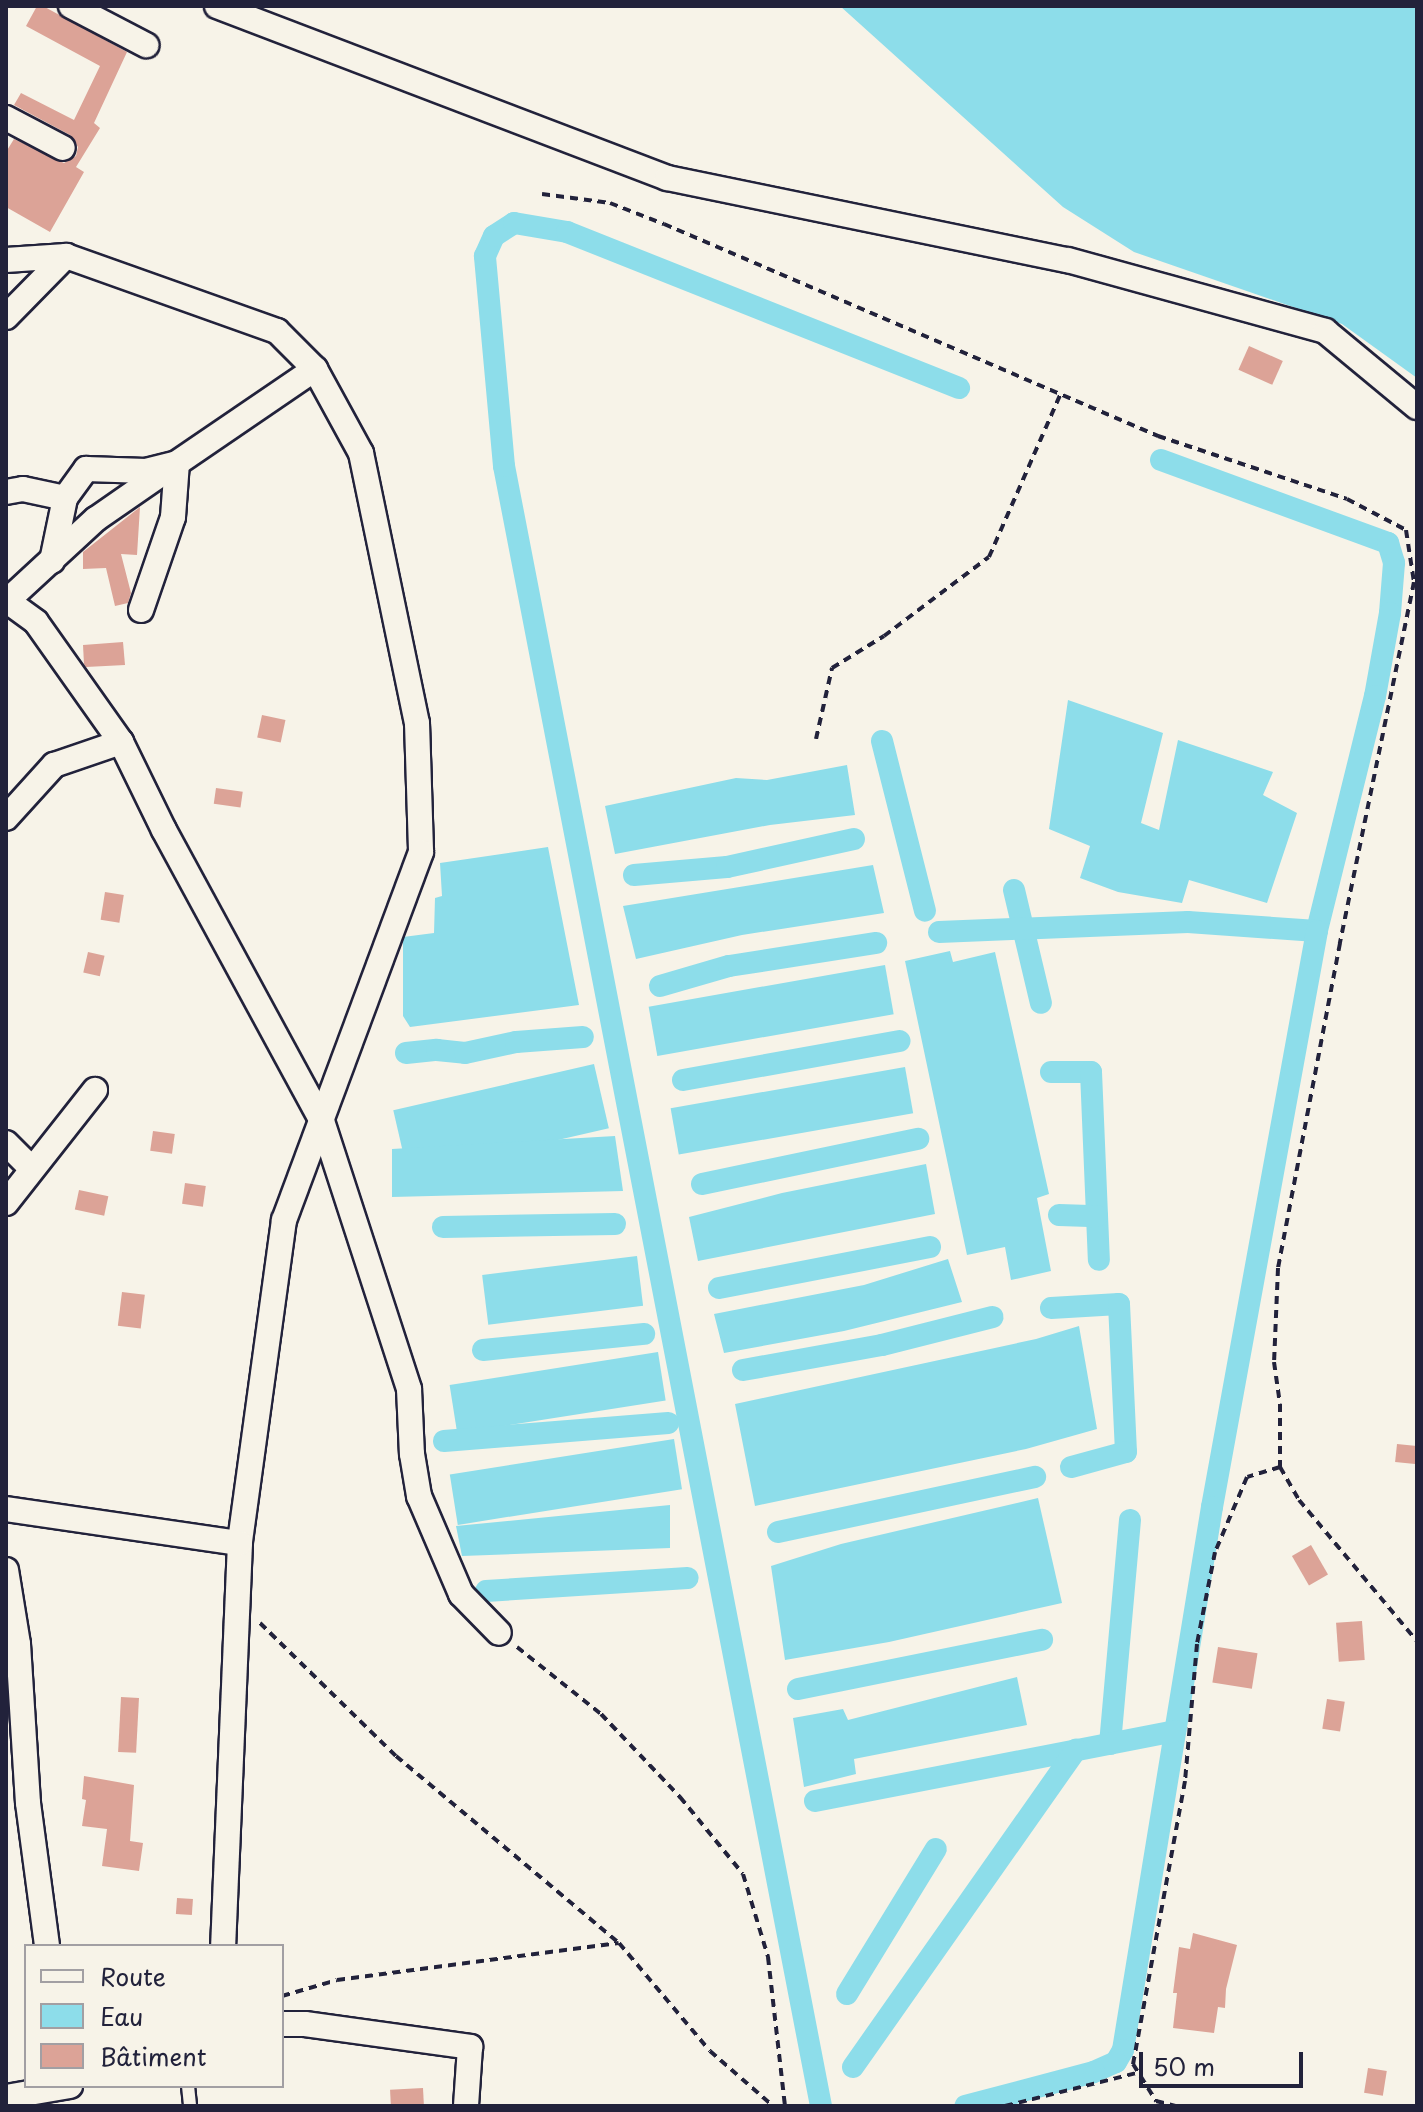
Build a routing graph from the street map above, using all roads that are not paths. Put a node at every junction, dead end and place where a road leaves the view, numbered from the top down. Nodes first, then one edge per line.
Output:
1 (71, 6) edge
2 (217, 6) edge
3 (146, 45) dead end
4 (6, 118) edge
5 (63, 148) dead end
6 (66, 256) junction
7 (6, 260) edge
8 (6, 317) edge
9 (315, 369) junction
10 (1417, 407) edge
11 (177, 463) junction
12 (6, 492) edge
13 (65, 498) junction
14 (52, 561) junction
15 (7, 601) edge
16 (141, 610) dead end
17 (121, 742) junction
18 (6, 818) edge
19 (95, 1090) dead end
20 (322, 1121) junction
21 (6, 1143) edge
22 (31, 1168) junction
23 (6, 1203) edge
24 (6, 1509) edge
25 (240, 1543) junction
26 (6, 1570) edge
27 (499, 1633) road end
28 (17, 1801) edge
29 (47, 1944) edge
30 (223, 1944) edge
31 (284, 2024) edge
32 (67, 2092) edge
33 (6, 2097) edge
34 (466, 2106) edge

1 - 3 street
2 - 10 street
4 - 5 street
6 - 7 street
6 - 8 street
6 - 9 street
9 - 11 street
9 - 20 street
11 - 13 street
11 - 14 street
11 - 16 street
12 - 13 street
13 - 14 street
14 - 15 street
15 - 17 street
17 - 18 street
17 - 20 street
19 - 22 street
20 - 25 street
20 - 27 street
21 - 22 street
22 - 23 street
24 - 25 street
25 - 30 street
26 - 28 street
28 - 29 street
31 - 34 street
32 - 33 street

